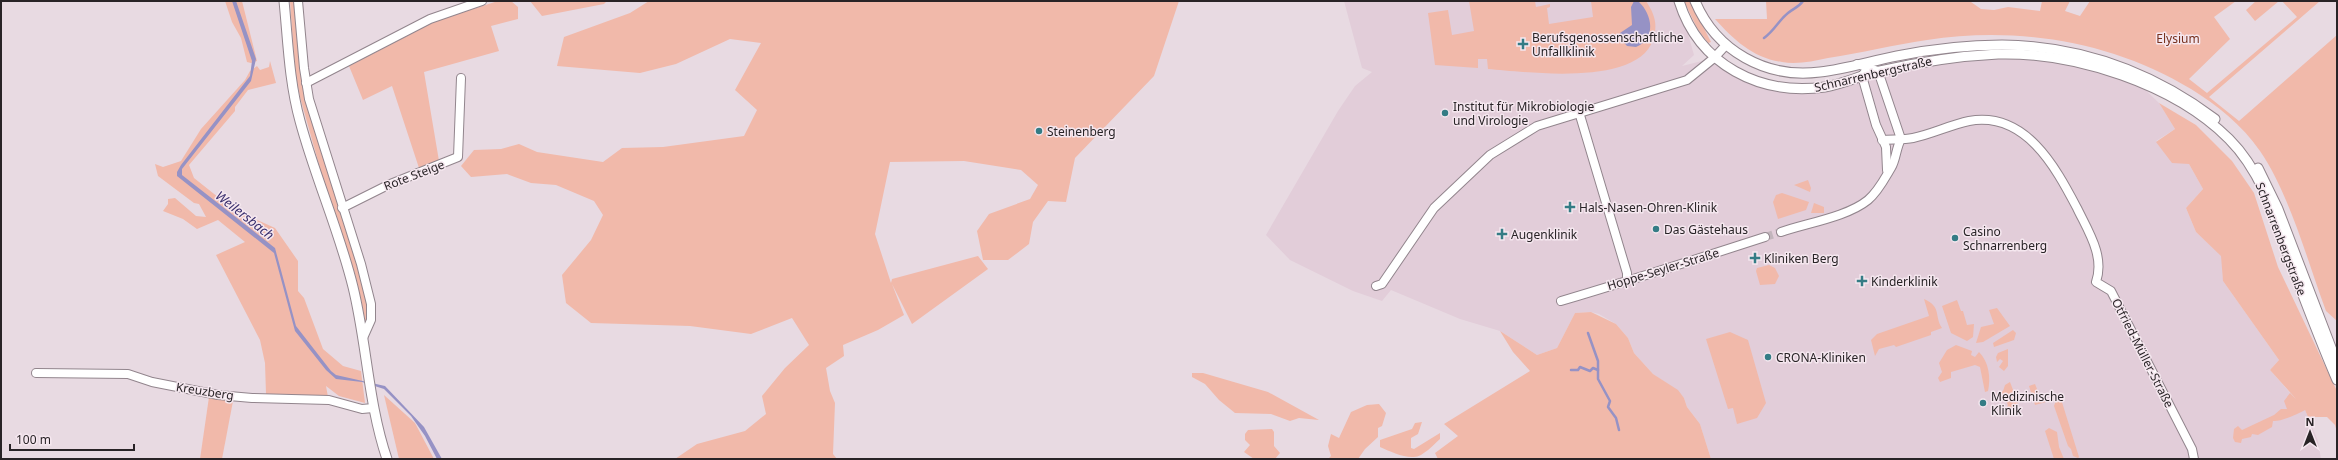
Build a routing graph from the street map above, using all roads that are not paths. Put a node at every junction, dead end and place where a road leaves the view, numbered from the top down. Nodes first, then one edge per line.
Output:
1 (284, 1) edge
2 (298, 1) edge
3 (482, 1) edge
4 (1679, 1) edge
5 (1695, 1) edge
6 (1726, 44) junction
7 (1714, 58) junction
8 (1873, 60) junction
9 (1857, 64) junction
10 (1878, 71) junction
11 (1865, 72) junction
12 (461, 78) dead end
13 (306, 83) junction
14 (1579, 112) junction
15 (1901, 139) junction
16 (1882, 140) junction
17 (1887, 171) junction
18 (342, 208) junction
19 (1781, 232) tunnel mouth
20 (1765, 237) tunnel mouth
21 (1627, 280) junction
22 (1376, 286) dead end
23 (1561, 301) dead end
24 (363, 338) junction
25 (2337, 362) edge
26 (36, 373) dead end
27 (2337, 380) edge
28 (373, 408) junction
29 (387, 459) edge
30 (2194, 459) edge

1 - 24 street
2 - 13 street
3 - 13 street
4 - 7 street, Schnarrenbergstraße
5 - 6 street, Schnarrenbergstraße
6 - 7 street
6 - 9 street, Schnarrenbergstraße
7 - 11 street, Schnarrenbergstraße
7 - 14 street
8 - 9 street, Schnarrenbergstraße
8 - 11 street
8 - 25 street, Schnarrenbergstraße
9 - 11 street
10 - 11 street, Schnarrenbergstraße
10 - 15 street
10 - 27 street, Schnarrenbergstraße
11 - 16 street
12 - 18 street, Rote Steige
13 - 18 street
14 - 21 street
14 - 22 street
15 - 16 street, Otfried-Müller-Straße
15 - 17 street
15 - 30 street, Otfried-Müller-Straße
16 - 17 street
17 - 19 street
18 - 24 street
20 - 21 street, Hoppe-Seyler-Straße
21 - 23 street, Hoppe-Seyler-Straße
24 - 28 street
26 - 28 street, Kreuzberg
28 - 29 street

